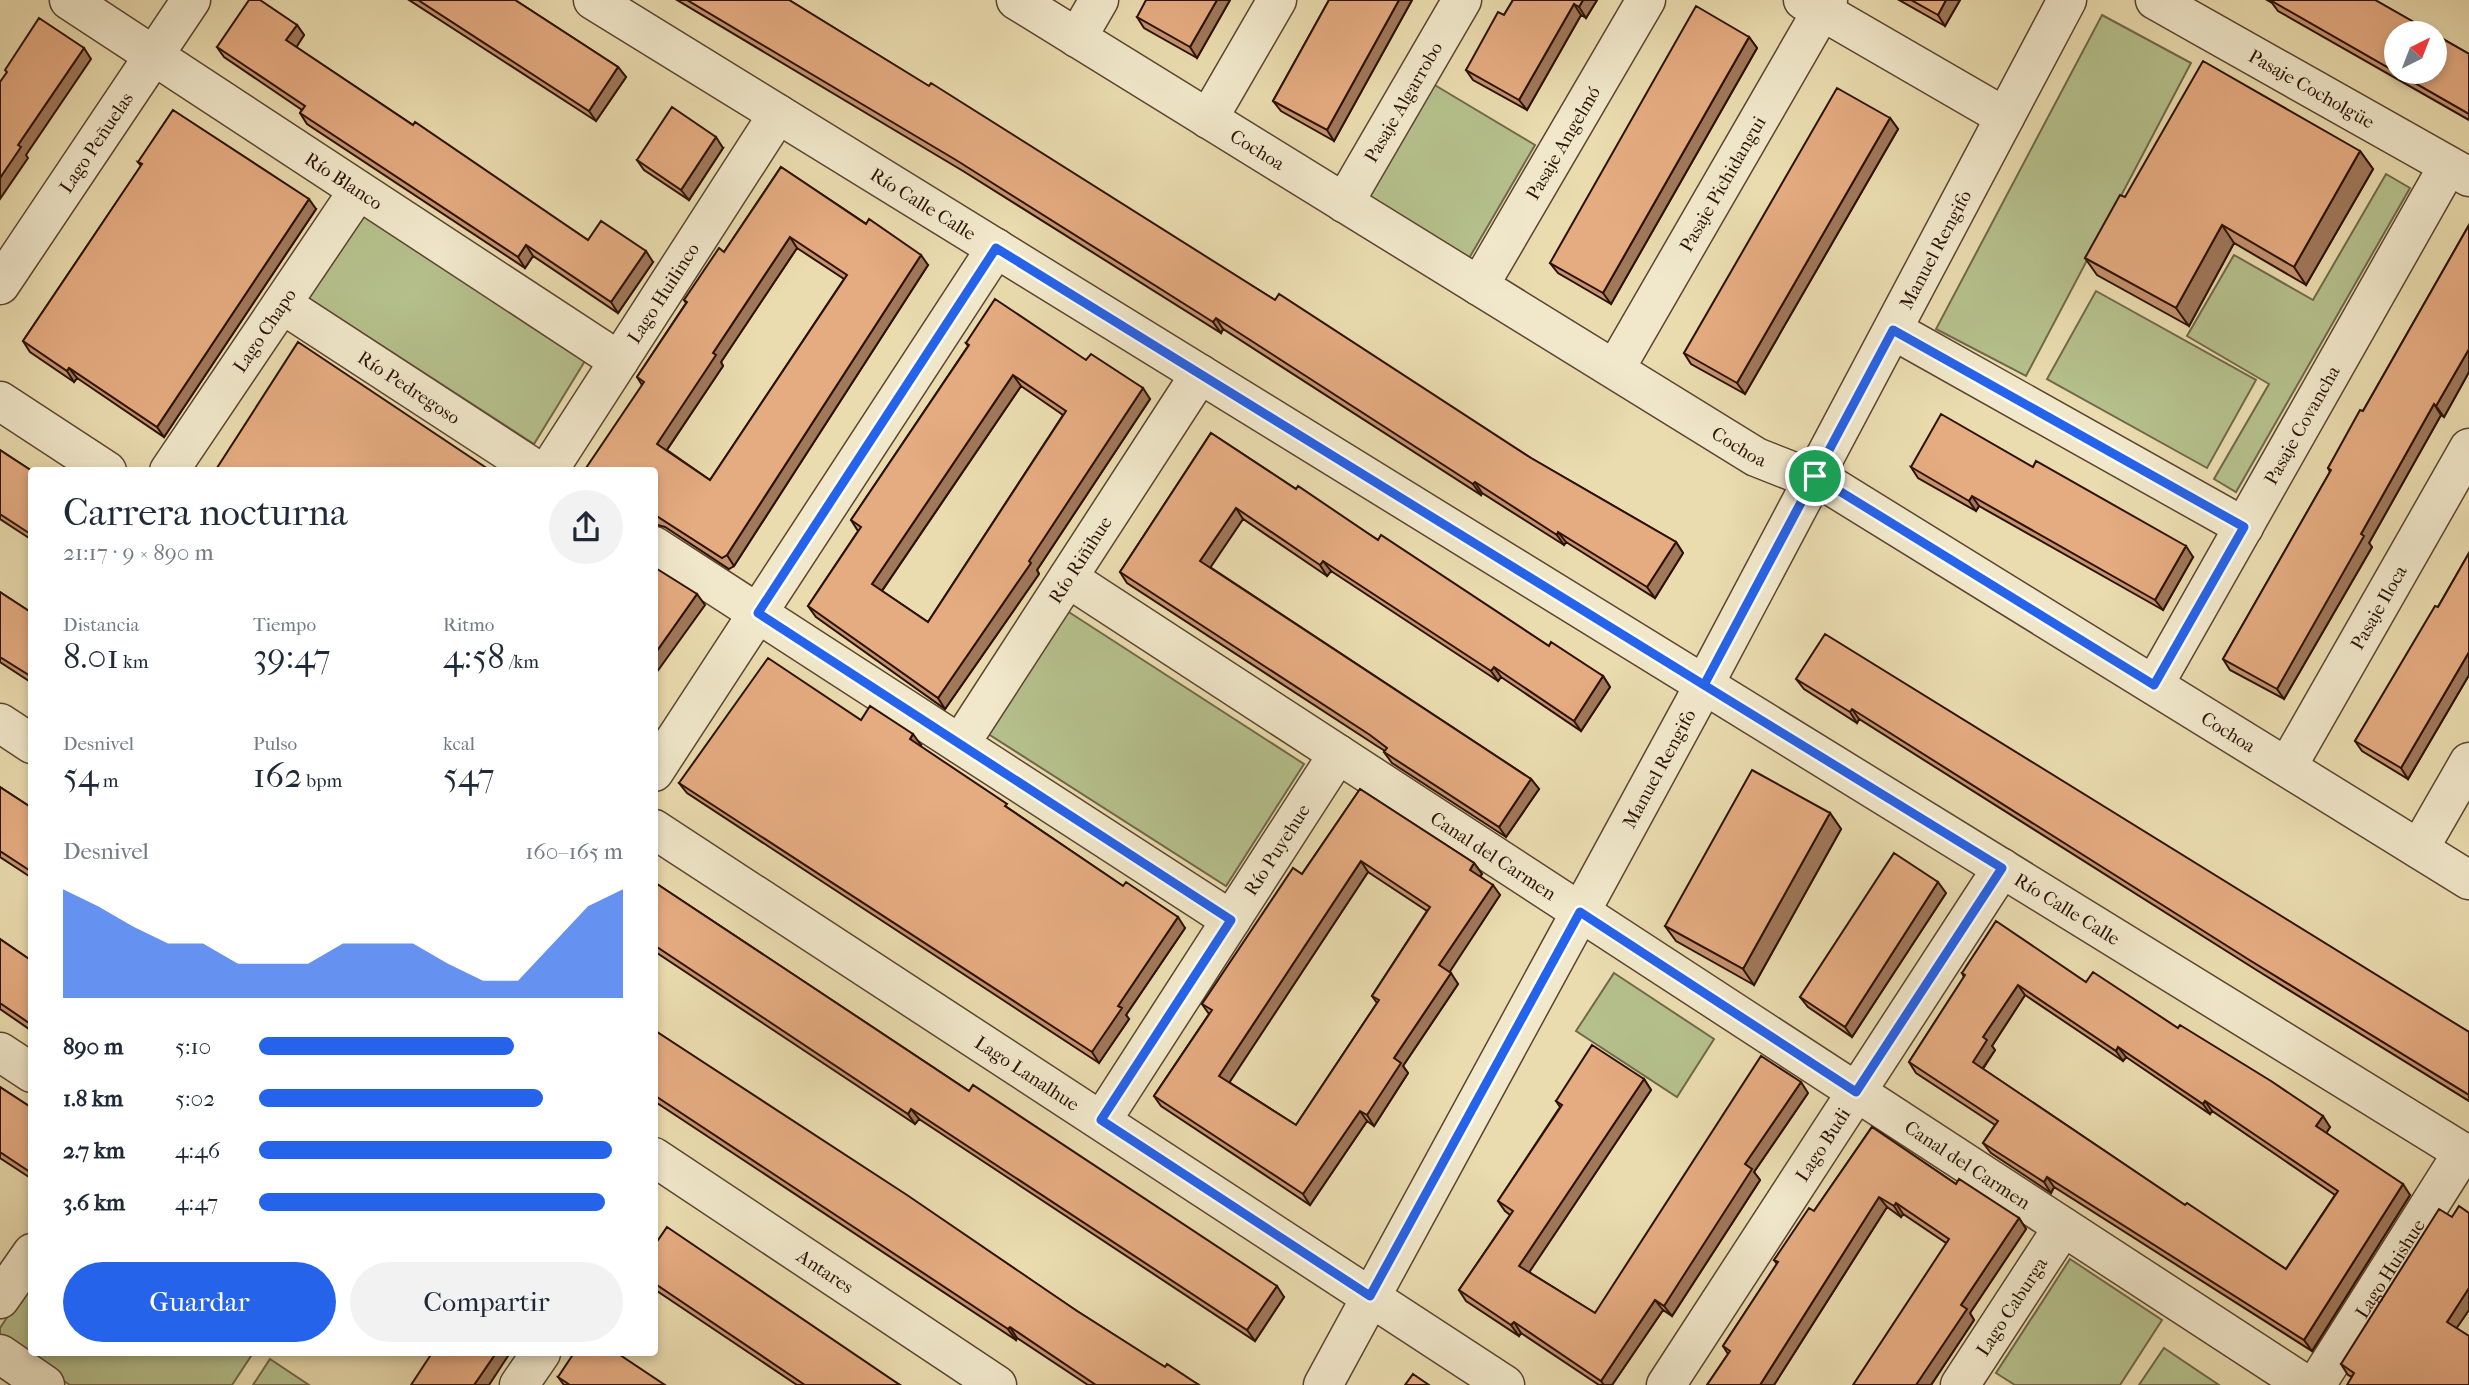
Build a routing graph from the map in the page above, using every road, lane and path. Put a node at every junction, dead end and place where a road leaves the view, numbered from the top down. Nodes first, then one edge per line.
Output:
1 (69, 0) edge
2 (191, 0) edge
3 (593, 0) edge
4 (1016, 0) edge
5 (1099, 0) edge
6 (1277, 0) edge
7 (1462, 0) edge
8 (1646, 0) edge
9 (2067, 0) edge
10 (2155, 0) edge
11 (1818, 4) edge
12 (1077, 38) junction
13 (153, 56) junction
14 (778, 114) junction
15 (2006, 117) junction
16 (1208, 119) junction
17 (2459, 171) edge
18 (358, 191) junction
19 (1344, 203) junction
20 (996, 248) junction
21 (0, 285) edge
22 (1479, 286) junction
23 (282, 304) junction
24 (1893, 330) junction
25 (619, 362) junction
26 (1615, 369) junction
27 (1200, 374) junction
28 (0, 401) edge
29 (2469, 448) edge
30 (101, 467) edge
31 (173, 467) edge
32 (532, 467) edge
33 (551, 467) edge
34 (1815, 476) junction
35 (2244, 527) junction
36 (658, 549) edge
37 (1068, 578) junction
38 (758, 613) junction
39 (1704, 685) junction
40 (2154, 685) junction
41 (0, 723) edge
42 (28, 741) edge
43 (960, 744) junction
44 (1338, 754) junction
45 (2469, 762) edge
46 (658, 766) edge
47 (2287, 767) junction
48 (658, 832) edge
49 (2419, 849) junction
50 (2002, 868) junction
51 (2469, 880) edge
52 (1580, 912) junction
53 (1231, 920) junction
54 (0, 1052) edge
55 (28, 1070) edge
56 (1856, 1092) junction
57 (1101, 1120) junction
58 (2466, 1154) edge
59 (659, 1170) edge
60 (2063, 1227) junction
61 (28, 1259) edge
62 (1370, 1296) junction
63 (0, 1299) edge
64 (0, 1354) edge
65 (539, 1356) edge
66 (1966, 1383) edge
67 (46, 1385) edge
68 (519, 1385) edge
69 (997, 1385) edge
70 (1323, 1385) edge
71 (1506, 1385) edge
72 (1666, 1385) edge
73 (2306, 1385) edge
74 (2316, 1385) edge

1 - 13 street, Río Blanco
2 - 13 street, Lago Peñuelas
3 - 14 street, Río Calle Calle
4 - 12 street, Cochoa
5 - 12 street
6 - 16 street
7 - 19 street, Pasaje Algarrobo
8 - 22 street, Pasaje Angelmó
9 - 15 street, Manuel Rengifo
10 - 17 street, Pasaje Cocholgüe
11 - 15 street
11 - 26 street, Pasaje Pichidangui
12 - 16 street, Cochoa
13 - 18 street, Río Blanco
13 - 21 street, Lago Peñuelas
14 - 20 street, Río Calle Calle
14 - 25 street, Lago Huilinco
15 - 24 street, Manuel Rengifo
16 - 19 street, Cochoa
17 - 35 street, Pasaje Covancha
18 - 23 street, Lago Chapo
18 - 25 street, Río Blanco
19 - 22 street, Cochoa
20 - 27 street, Río Calle Calle
20 - 38 street
22 - 26 street, Cochoa
23 - 31 street, Lago Chapo
23 - 32 street, Río Pedregoso
24 - 34 street, Manuel Rengifo
24 - 35 street
25 - 33 street, Lago Huilinco
26 - 34 street, Cochoa
27 - 37 street, Río Riñihue
27 - 39 street, Río Calle Calle
28 - 30 street
29 - 47 street, Pasaje Iloca
34 - 39 street, Manuel Rengifo
34 - 40 street, Cochoa
35 - 40 street, Pasaje Covancha
36 - 38 street
37 - 43 street, Río Riñihue
37 - 44 street, Canal del Carmen
38 - 43 street
38 - 46 street
39 - 50 street, Río Calle Calle
39 - 52 street, Manuel Rengifo
40 - 47 street, Cochoa
41 - 42 street
43 - 53 street
44 - 52 street, Canal del Carmen
44 - 53 street, Río Puyehue
45 - 49 street
47 - 49 street, Cochoa
48 - 57 street, Lago Lanalhue
49 - 51 street, Cochoa
50 - 56 street, Lago Budi
50 - 58 street, Río Calle Calle
52 - 56 street, Canal del Carmen
52 - 62 street, Manuel Rengifo
53 - 57 street, Río Puyehue
54 - 55 street
56 - 60 street, Canal del Carmen
56 - 72 street, Lago Budi
57 - 62 street, Lago Lanalhue
58 - 74 street, Lago Huishue
59 - 69 street, Antares
60 - 66 street, Lago Caburga
60 - 73 street, Canal del Carmen
61 - 63 street
62 - 70 street, Manuel Rengifo
62 - 71 street, Lago Lanalhue
64 - 67 street
65 - 68 street

